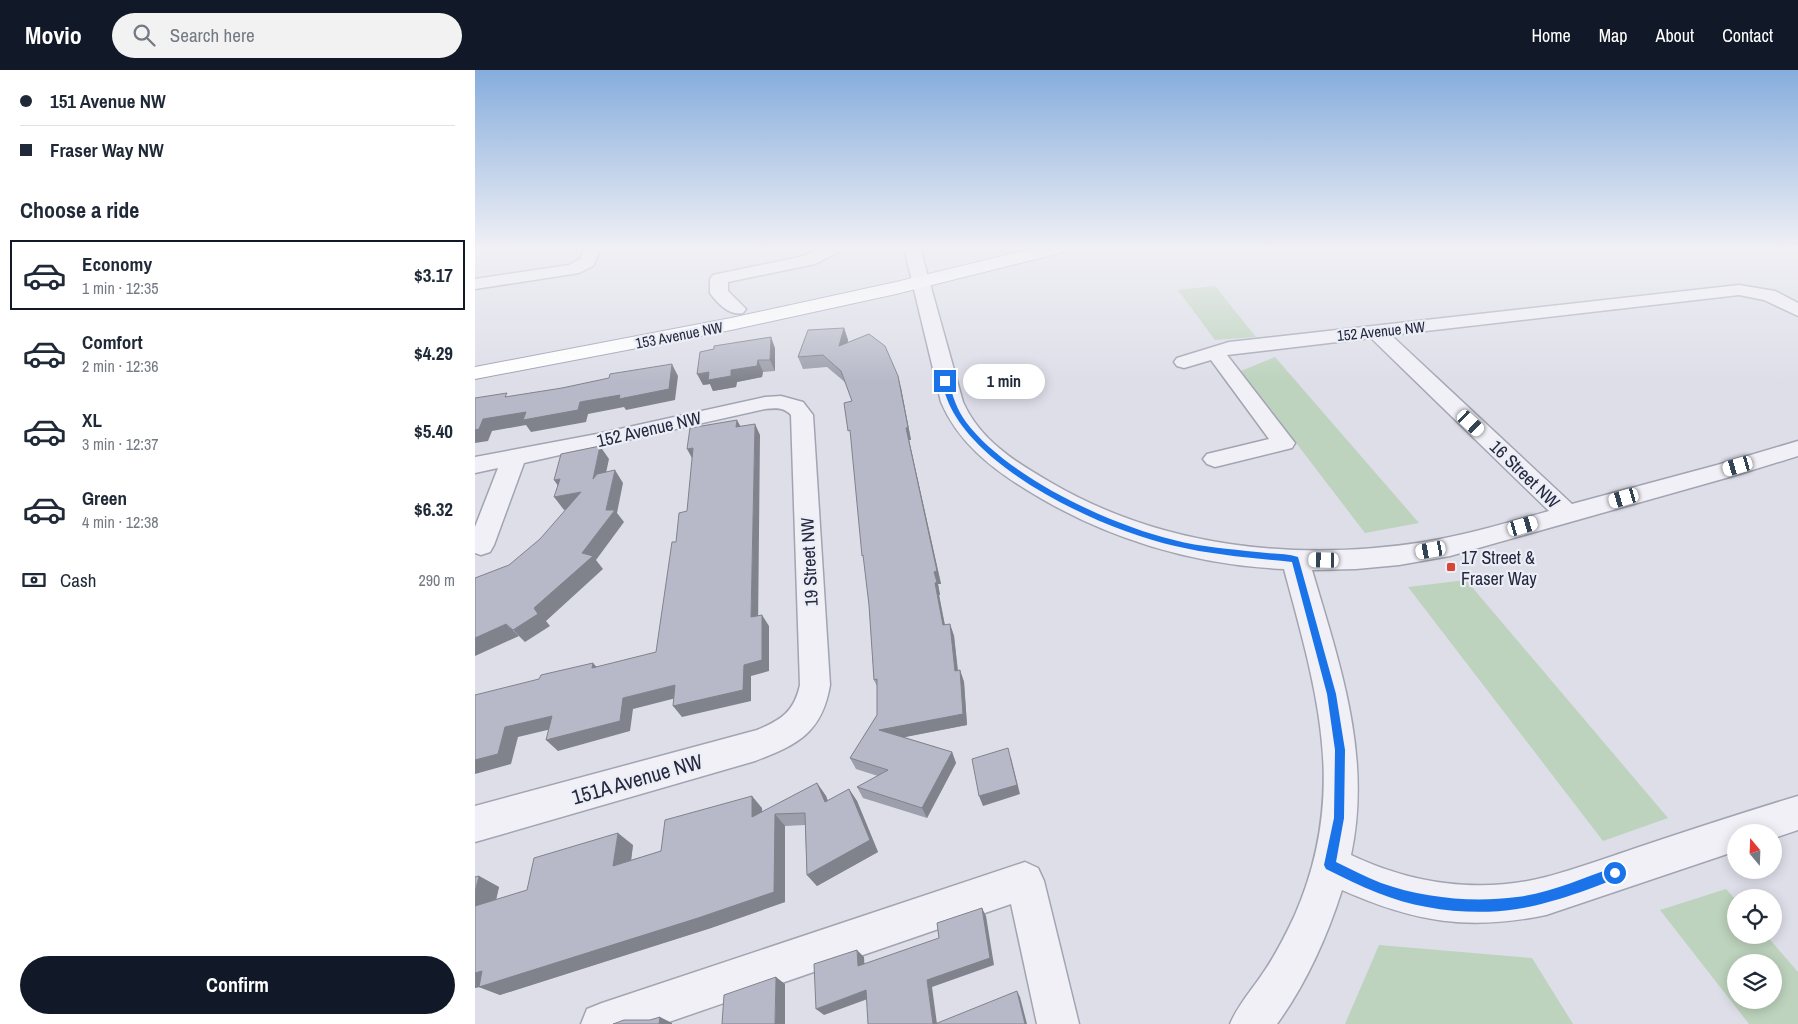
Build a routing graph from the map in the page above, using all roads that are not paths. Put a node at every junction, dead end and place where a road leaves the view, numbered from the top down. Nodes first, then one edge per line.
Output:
1 (719, 293) edge
2 (825, 293) edge
3 (852, 293) edge
4 (923, 293) edge
5 (1717, 293) edge
6 (1761, 293) edge
7 (737, 309) junction
8 (1798, 310) edge
9 (1375, 332) junction
10 (1215, 352) junction
11 (1184, 362) dead end
12 (475, 366) edge
13 (475, 373) edge
14 (785, 402) joint
15 (1798, 448) edge
16 (514, 458) junction
17 (1215, 459) dead end
18 (475, 465) edge
19 (1567, 514) junction
20 (481, 545) dead end
21 (1295, 559) junction
22 (795, 727) joint
23 (1798, 813) edge
24 (475, 824) edge
25 (1764, 824) edge
26 (1727, 836) edge
27 (1330, 865) junction
28 (602, 1024) edge
29 (1058, 1024) edge
30 (1251, 1024) edge

1 - 7 street
2 - 7 main road, 153 Avenue NW
3 - 13 main road, 153 Avenue NW
4 - 21 street
5 - 9 street, 152 Avenue NW
6 - 8 street, 152 Avenue NW
7 - 12 main road, 153 Avenue NW
9 - 10 street, 152 Avenue NW
9 - 19 street, 16 Street NW
10 - 11 street, 152 Avenue NW
10 - 17 street
14 - 16 street, 152 Avenue NW
14 - 22 street, 19 Street NW
15 - 19 street
16 - 18 street, 152 Avenue NW
16 - 20 street
19 - 21 street
21 - 27 street
22 - 24 street, 151A Avenue NW
23 - 25 street
26 - 27 street
27 - 30 street
28 - 29 street

